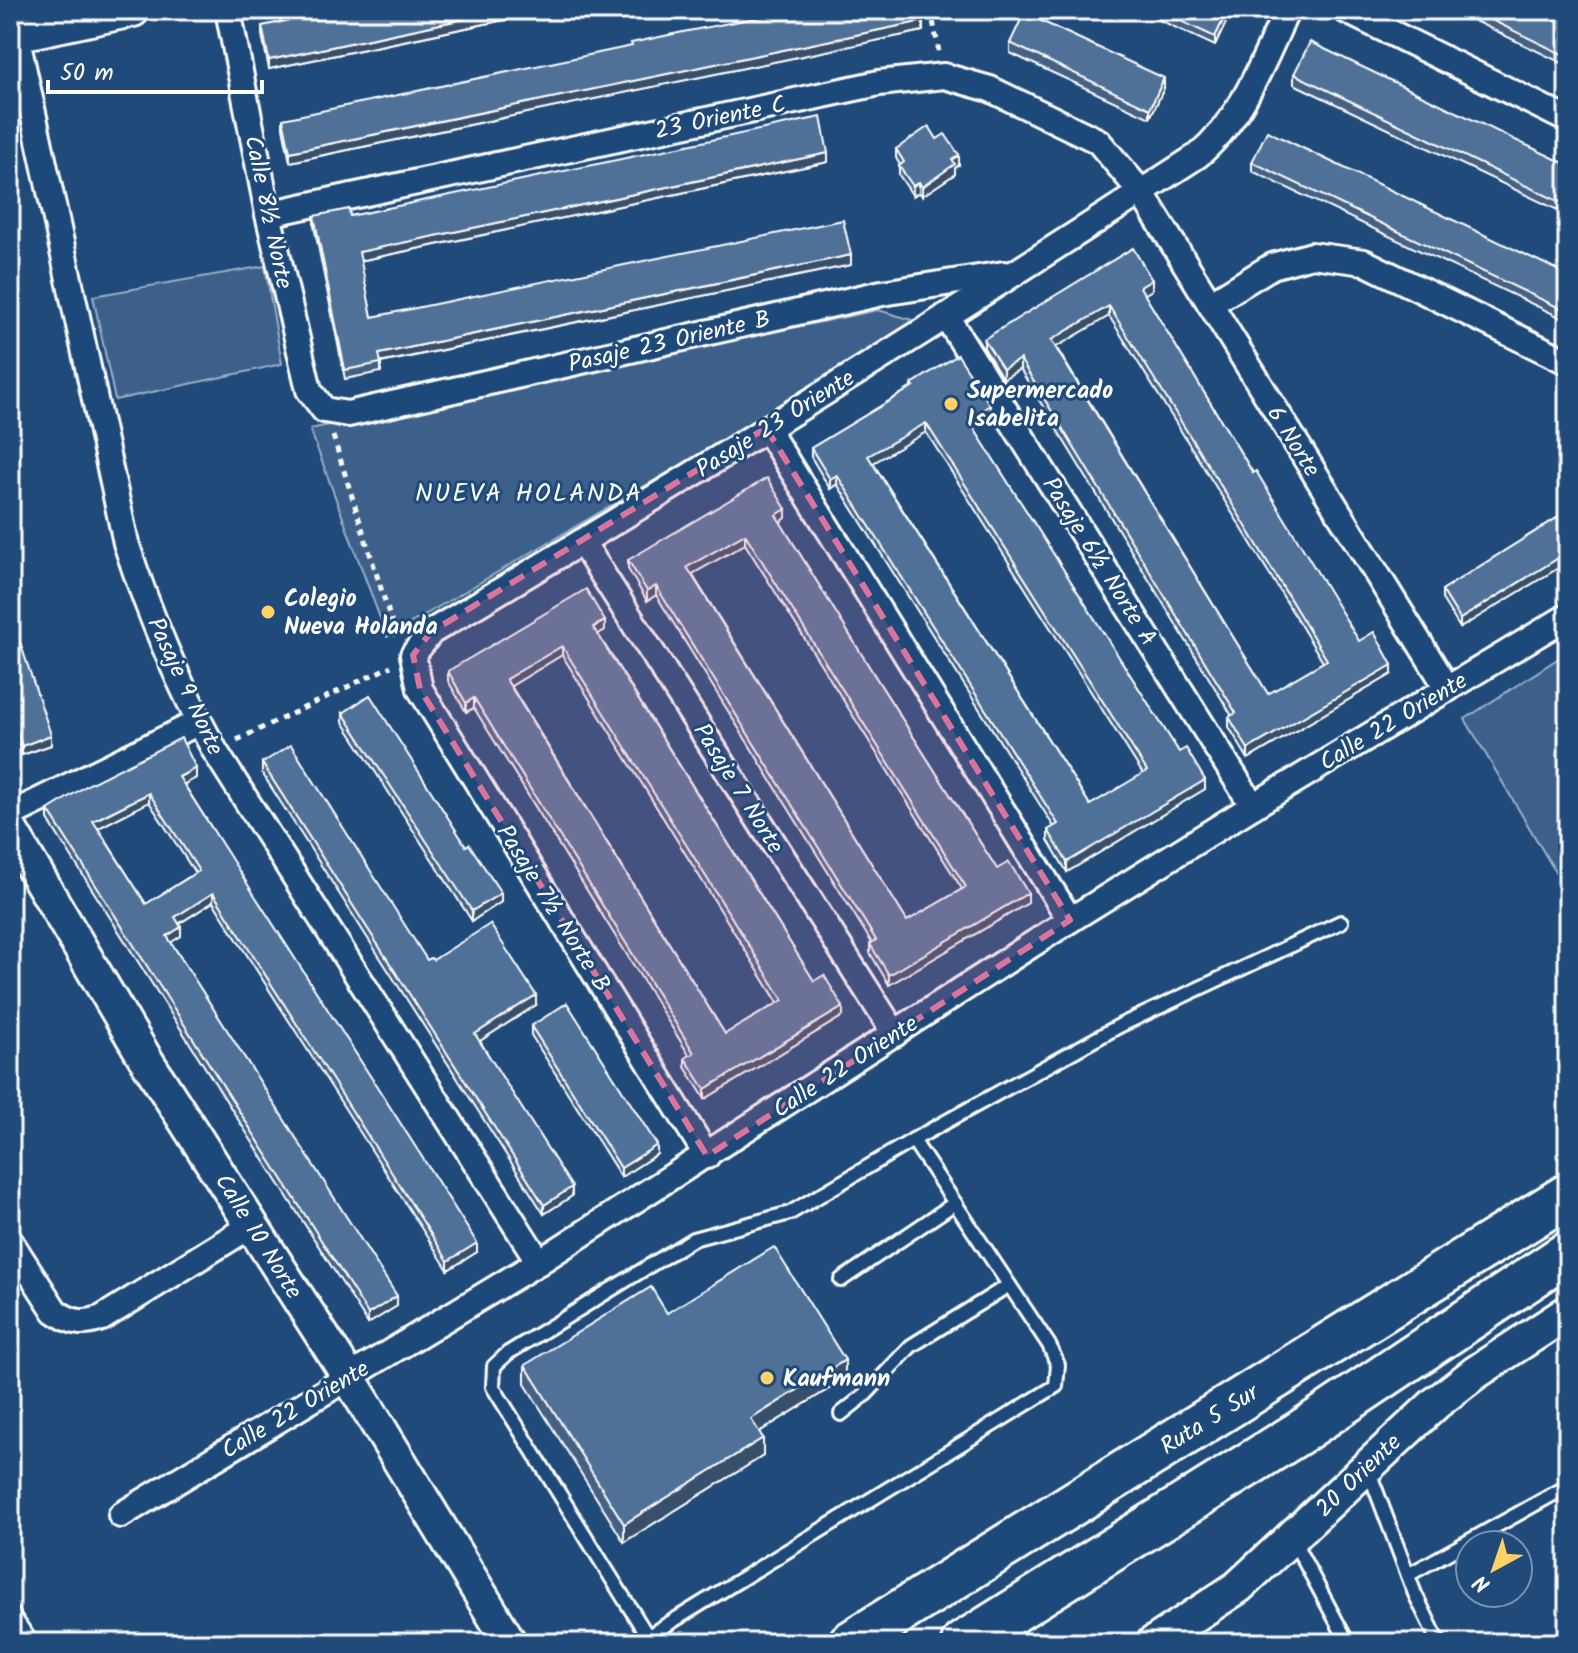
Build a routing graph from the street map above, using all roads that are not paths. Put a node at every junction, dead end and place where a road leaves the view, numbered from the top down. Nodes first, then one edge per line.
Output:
1 (133, 10) edge
2 (228, 10) edge
3 (1287, 10) edge
4 (1345, 10) edge
5 (13, 35) edge
6 (1568, 120) edge
7 (1141, 192) junction
8 (268, 214) junction
9 (1014, 272) junction
10 (1210, 304) junction
11 (946, 316) junction
12 (1568, 362) edge
13 (324, 410) joint
14 (766, 428) junction
15 (582, 542) junction
16 (1568, 616) edge
17 (408, 658) joint
18 (1448, 689) junction
19 (199, 722) junction
20 (1253, 806) junction
21 (10, 815) edge
22 (10, 829) edge
23 (1070, 920) junction
24 (1341, 922) dead end
25 (895, 1034) junction
26 (913, 1140) junction
27 (707, 1156) junction
28 (1568, 1195) edge
29 (955, 1203) junction
30 (252, 1225) junction
31 (10, 1241) edge
32 (1568, 1253) edge
33 (539, 1262) junction
34 (841, 1280) dead end
35 (1009, 1285) junction
36 (1568, 1312) edge
37 (348, 1376) junction
38 (841, 1414) dead end
39 (1367, 1466) junction
40 (1568, 1486) edge
41 (121, 1515) dead end
42 (1292, 1539) junction
43 (1408, 1575) junction
44 (10, 1611) edge
45 (642, 1640) edge
46 (32, 1643) edge
47 (510, 1643) edge
48 (850, 1643) edge
49 (963, 1643) edge
50 (1153, 1643) edge
51 (1348, 1643) edge
52 (1439, 1643) edge

1 - 5 street
2 - 8 street, Calle 8½ Norte
3 - 7 street, Pasaje 23 Oriente
4 - 6 street
5 - 19 street, Pasaje 9 Norte
7 - 8 street, 23 Oriente C
7 - 9 street, Pasaje 23 Oriente
7 - 10 street, 6 Norte
8 - 13 street, Calle 8½ Norte
9 - 11 street, Pasaje 23 Oriente
9 - 13 street, Pasaje 23 Oriente B
10 - 12 street
10 - 18 street, 6 Norte
11 - 14 street, Pasaje 23 Oriente
11 - 20 street, Pasaje 6½ Norte A
14 - 15 street, Pasaje 23 Oriente
14 - 23 street
15 - 17 street, Pasaje 23 Oriente
15 - 25 street, Pasaje 7 Norte
16 - 18 street, Calle 22 Oriente
17 - 27 street, Pasaje 7½ Norte B
18 - 20 street, Calle 22 Oriente
19 - 21 street
19 - 33 street, Pasaje 9 Norte
20 - 23 street, Calle 22 Oriente
22 - 30 street, Calle 10 Norte
23 - 25 street, Calle 22 Oriente
24 - 26 lane
25 - 27 street, Calle 22 Oriente
26 - 29 lane
26 - 45 lane
27 - 33 street, Calle 22 Oriente
28 - 48 highway, Ruta 5 Sur
29 - 34 lane
29 - 35 lane
30 - 31 street
30 - 37 street, Calle 10 Norte
32 - 49 highway
33 - 37 street, Calle 22 Oriente
35 - 38 lane
35 - 45 lane
36 - 39 street, 20 Oriente
37 - 41 street, Calle 22 Oriente
37 - 47 street, Calle 10 Norte
39 - 42 street, 20 Oriente
39 - 43 lane
40 - 43 lane
42 - 50 street, 20 Oriente
42 - 51 lane
43 - 52 lane
44 - 46 lane

